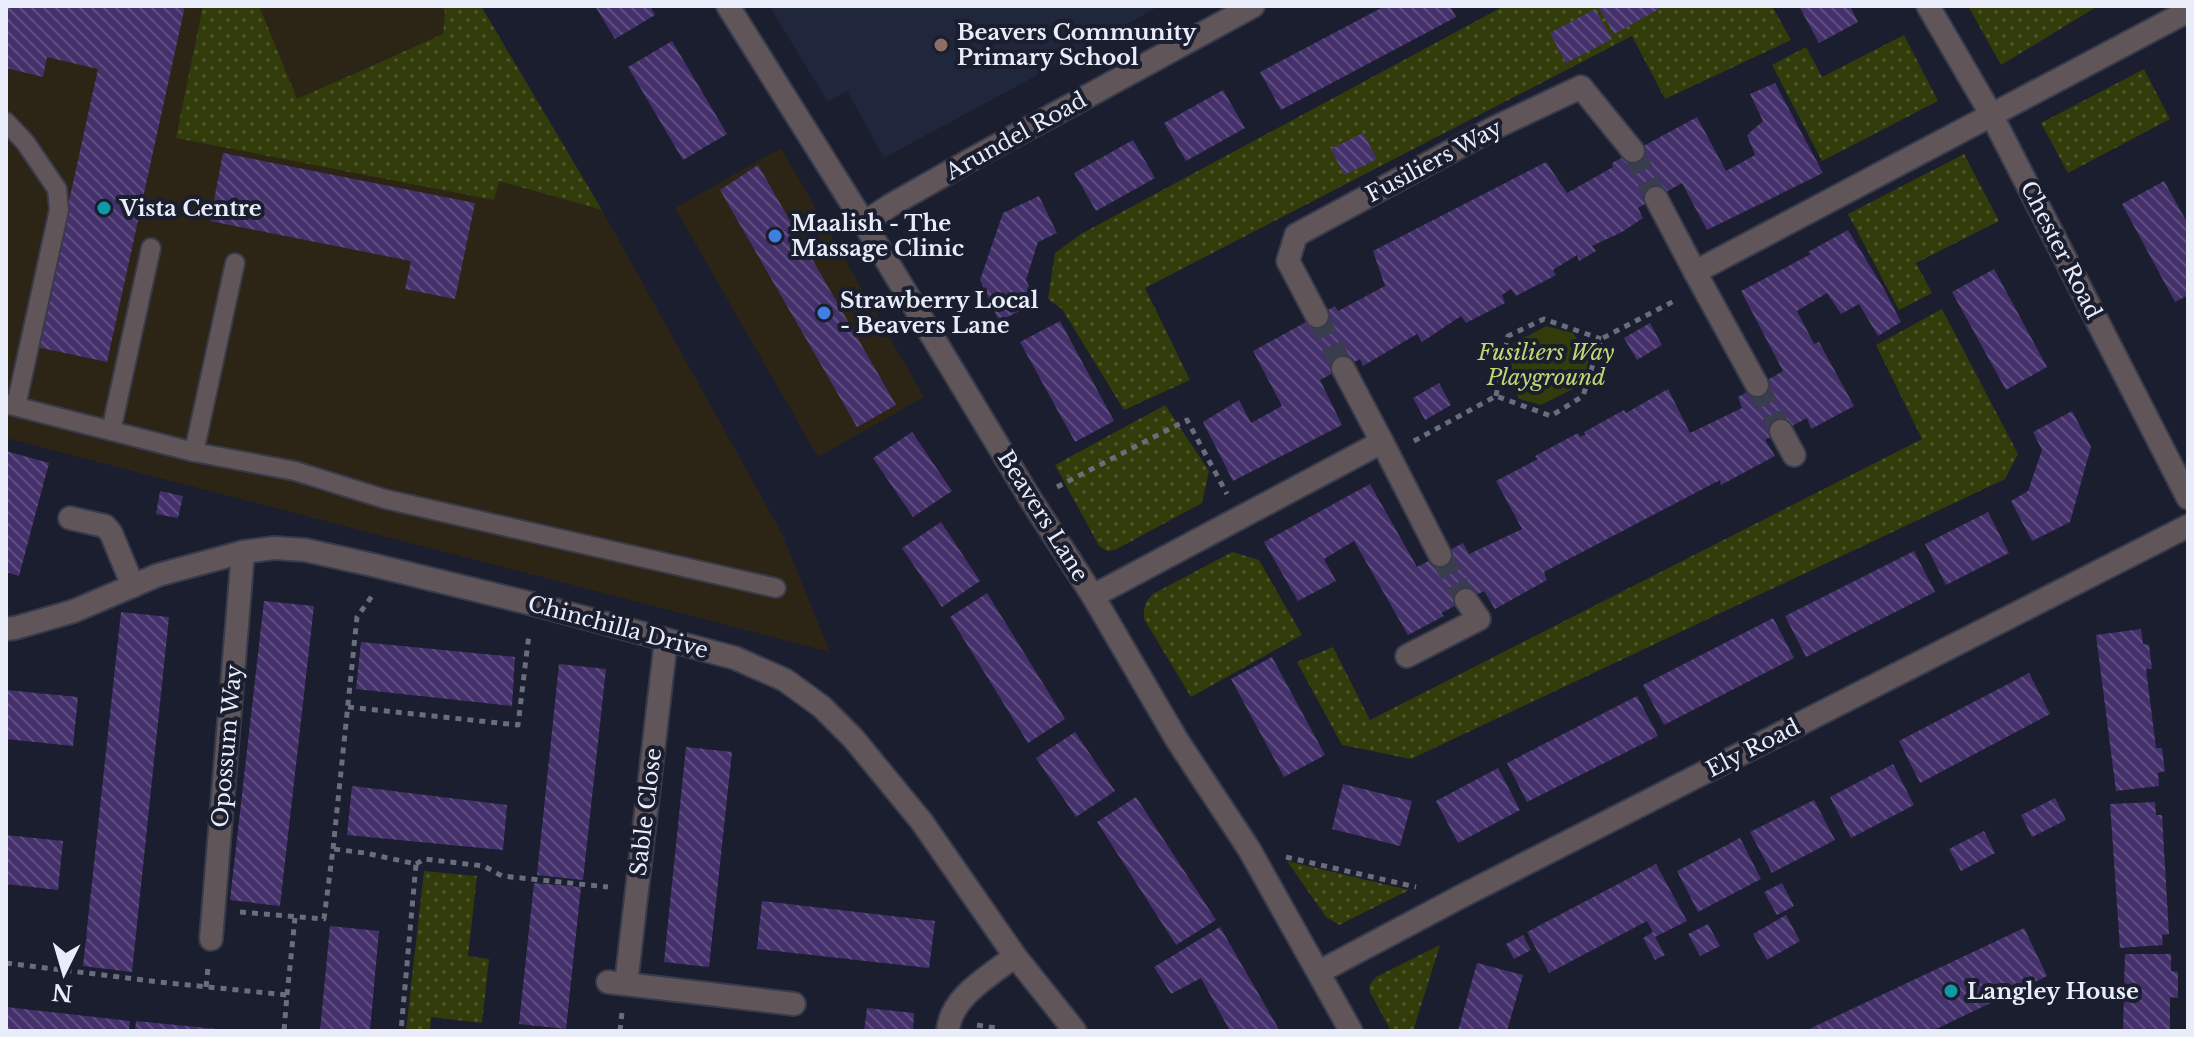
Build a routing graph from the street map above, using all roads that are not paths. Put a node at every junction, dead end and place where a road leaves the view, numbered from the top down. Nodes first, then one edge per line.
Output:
1 (728, 6) edge
2 (1253, 6) edge
3 (1928, 6) edge
4 (2188, 11) edge
5 (1991, 114) junction
6 (6, 122) edge
7 (1633, 151) tunnel mouth
8 (1656, 198) tunnel mouth
9 (864, 223) junction
10 (151, 248) dead end
11 (235, 263) dead end
12 (1699, 279) junction
13 (1317, 316) tunnel mouth
14 (1343, 368) tunnel mouth
15 (1757, 385) tunnel mouth
16 (11, 405) edge
17 (111, 431) junction
18 (1781, 431) tunnel mouth
19 (1385, 449) junction
20 (194, 452) junction
21 (1794, 455) dead end
22 (2188, 498) edge
23 (70, 518) dead end
24 (2188, 526) edge
25 (243, 552) junction
26 (1440, 555) tunnel mouth
27 (133, 586) junction
28 (776, 588) dead end
29 (1093, 596) junction
30 (1466, 600) tunnel mouth
31 (6, 629) edge
32 (666, 640) junction
33 (1407, 656) dead end
34 (211, 939) dead end
35 (1015, 956) junction
36 (1319, 972) junction
37 (794, 1004) dead end
38 (948, 1031) edge
39 (1075, 1031) edge
40 (1351, 1031) edge

1 - 9 street, Beavers Lane
2 - 9 street, Arundel Road
3 - 5 street, Chester Road
4 - 5 street
5 - 12 street
5 - 22 street, Chester Road
6 - 16 lane
7 - 13 street, Fusiliers Way
8 - 12 street
9 - 29 street, Beavers Lane
10 - 17 lane
11 - 20 lane
12 - 15 street
14 - 19 street
16 - 17 lane
17 - 20 lane
18 - 21 street
19 - 26 street
19 - 29 street
20 - 28 lane
23 - 27 street
24 - 36 street, Ely Road
25 - 27 street, Chinchilla Drive
25 - 32 street, Chinchilla Drive
25 - 34 street, Opossum Way
27 - 31 street, Chinchilla Drive
29 - 36 street, Beavers Lane
30 - 33 street
32 - 35 street, Chinchilla Drive
32 - 37 street, Sable Close
35 - 38 street
35 - 39 street, Chinchilla Drive
36 - 40 street, Beavers Lane

